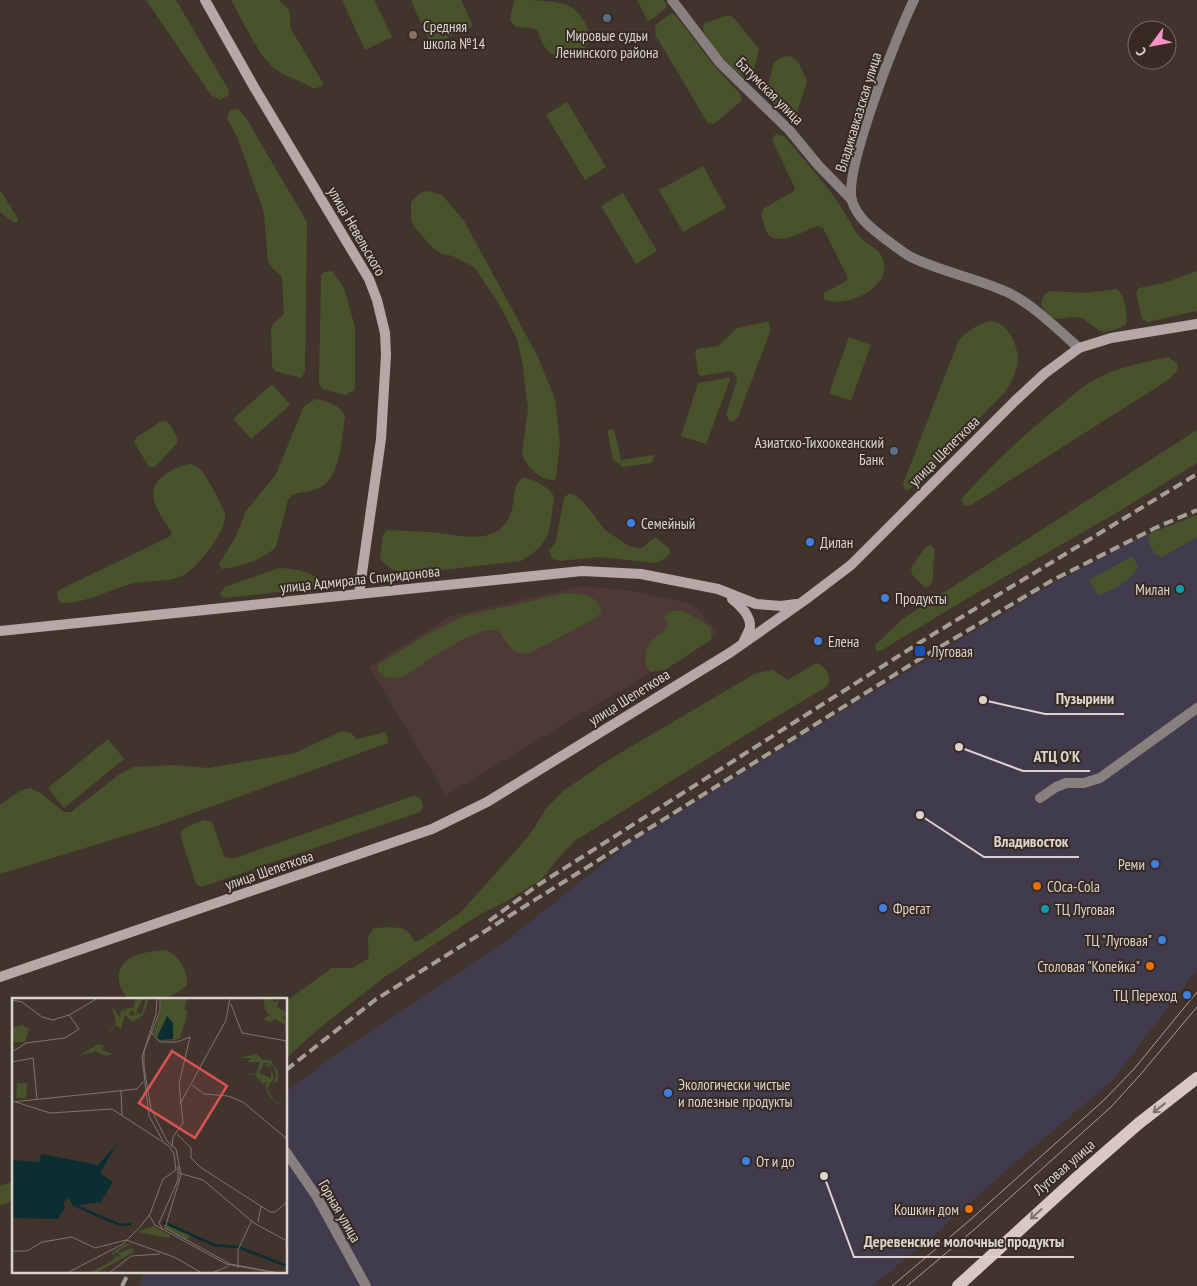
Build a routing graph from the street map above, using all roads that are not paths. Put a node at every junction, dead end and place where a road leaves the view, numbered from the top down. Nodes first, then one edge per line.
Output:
1 (205, 0) edge
2 (672, 0) edge
3 (914, 0) edge
4 (852, 200) junction
5 (1197, 324) edge
6 (1079, 348) junction
7 (721, 591) junction
8 (359, 594) junction
9 (800, 604) junction
10 (0, 631) edge
11 (743, 643) junction
12 (1197, 708) edge
13 (1040, 798) dead end
14 (0, 977) edge
15 (1197, 1078) edge
16 (288, 1155) edge
17 (963, 1283) edge
18 (366, 1286) edge

1 - 8 main road, улица Невельского
2 - 4 street, Батумская улица
3 - 4 street, Владикавказская улица
4 - 6 street
5 - 6 main road, улица Шепеткова
6 - 9 main road, улица Шепеткова
7 - 8 main road, улица Адмирала Спиридонова
7 - 9 main road, улица Адмирала Спиридонова
7 - 11 main road, улица Адмирала Спиридонова
8 - 10 main road, улица Адмирала Спиридонова
9 - 11 main road, улица Шепеткова
11 - 14 main road, улица Шепеткова
12 - 13 street
15 -> 17 main road, Луговая улица
16 - 18 street, Горная улица

